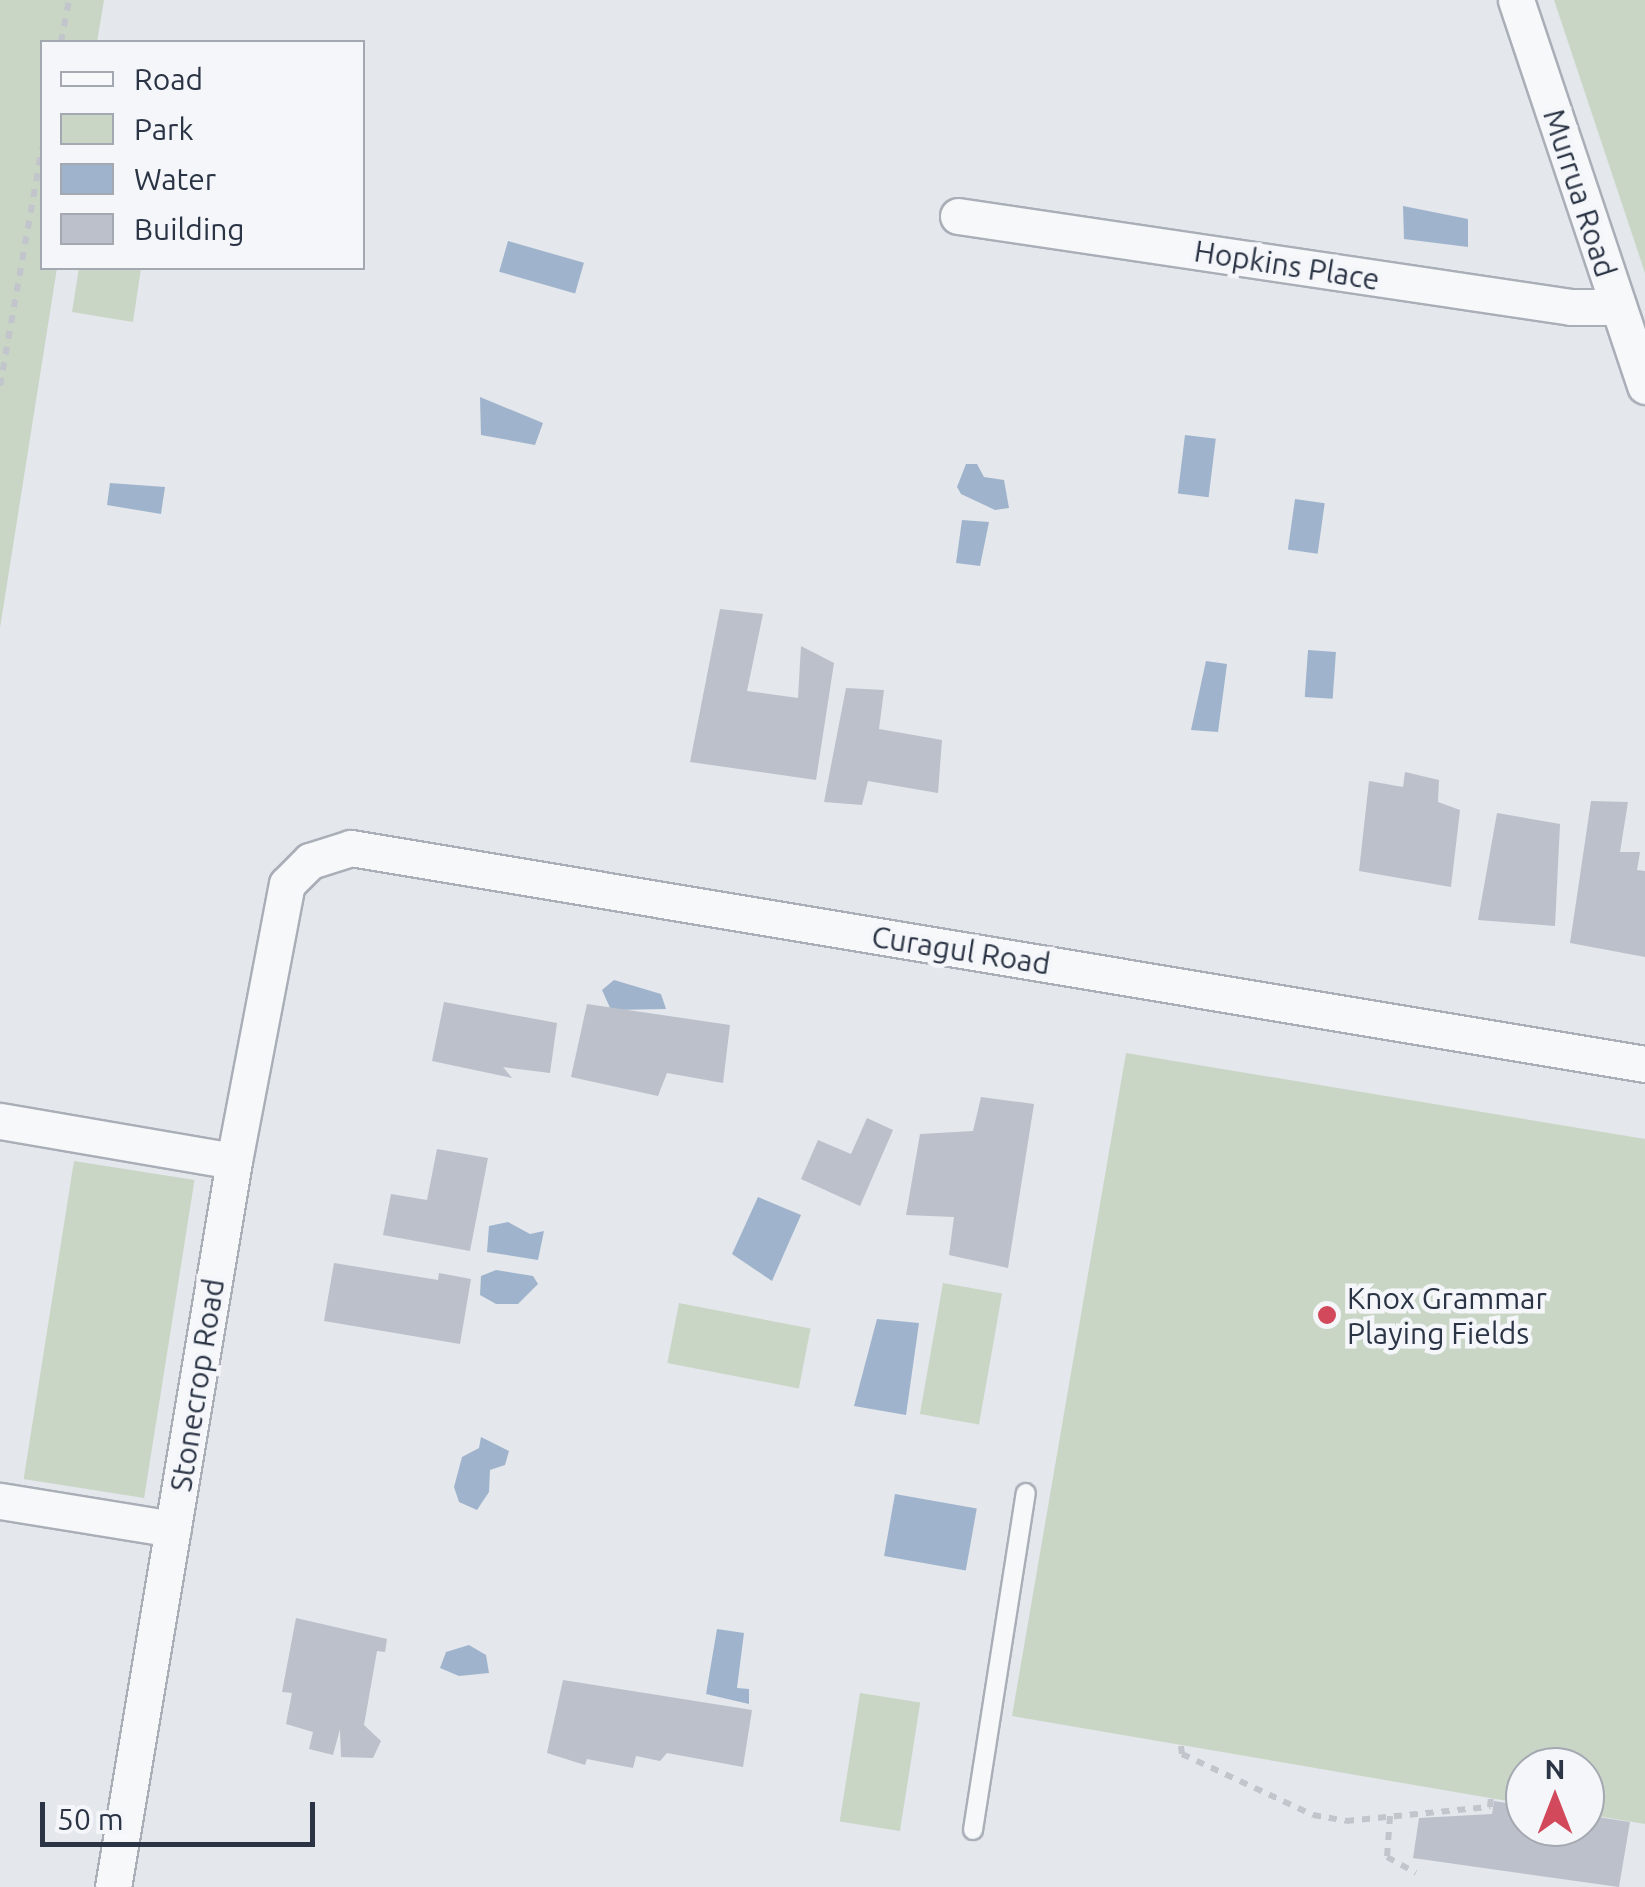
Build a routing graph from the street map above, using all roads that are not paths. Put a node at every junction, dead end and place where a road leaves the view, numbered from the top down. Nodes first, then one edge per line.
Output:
1 (1516, 0) edge
2 (958, 216) dead end
3 (1618, 308) junction
4 (1645, 386) edge
5 (287, 884) joint
6 (1645, 1064) edge
7 (0, 1121) edge
8 (234, 1161) junction
9 (1026, 1493) dead end
10 (0, 1501) edge
11 (172, 1529) junction
12 (972, 1830) dead end
13 (113, 1887) edge

1 - 3 street, Murrua Road
2 - 3 street, Hopkins Place
3 - 4 street, Murrua Road
5 - 6 street, Curagul Road
5 - 8 street, Stonecrop Road
7 - 8 street
8 - 11 street, Stonecrop Road
9 - 12 lane
10 - 11 street
11 - 13 street, Stonecrop Road

